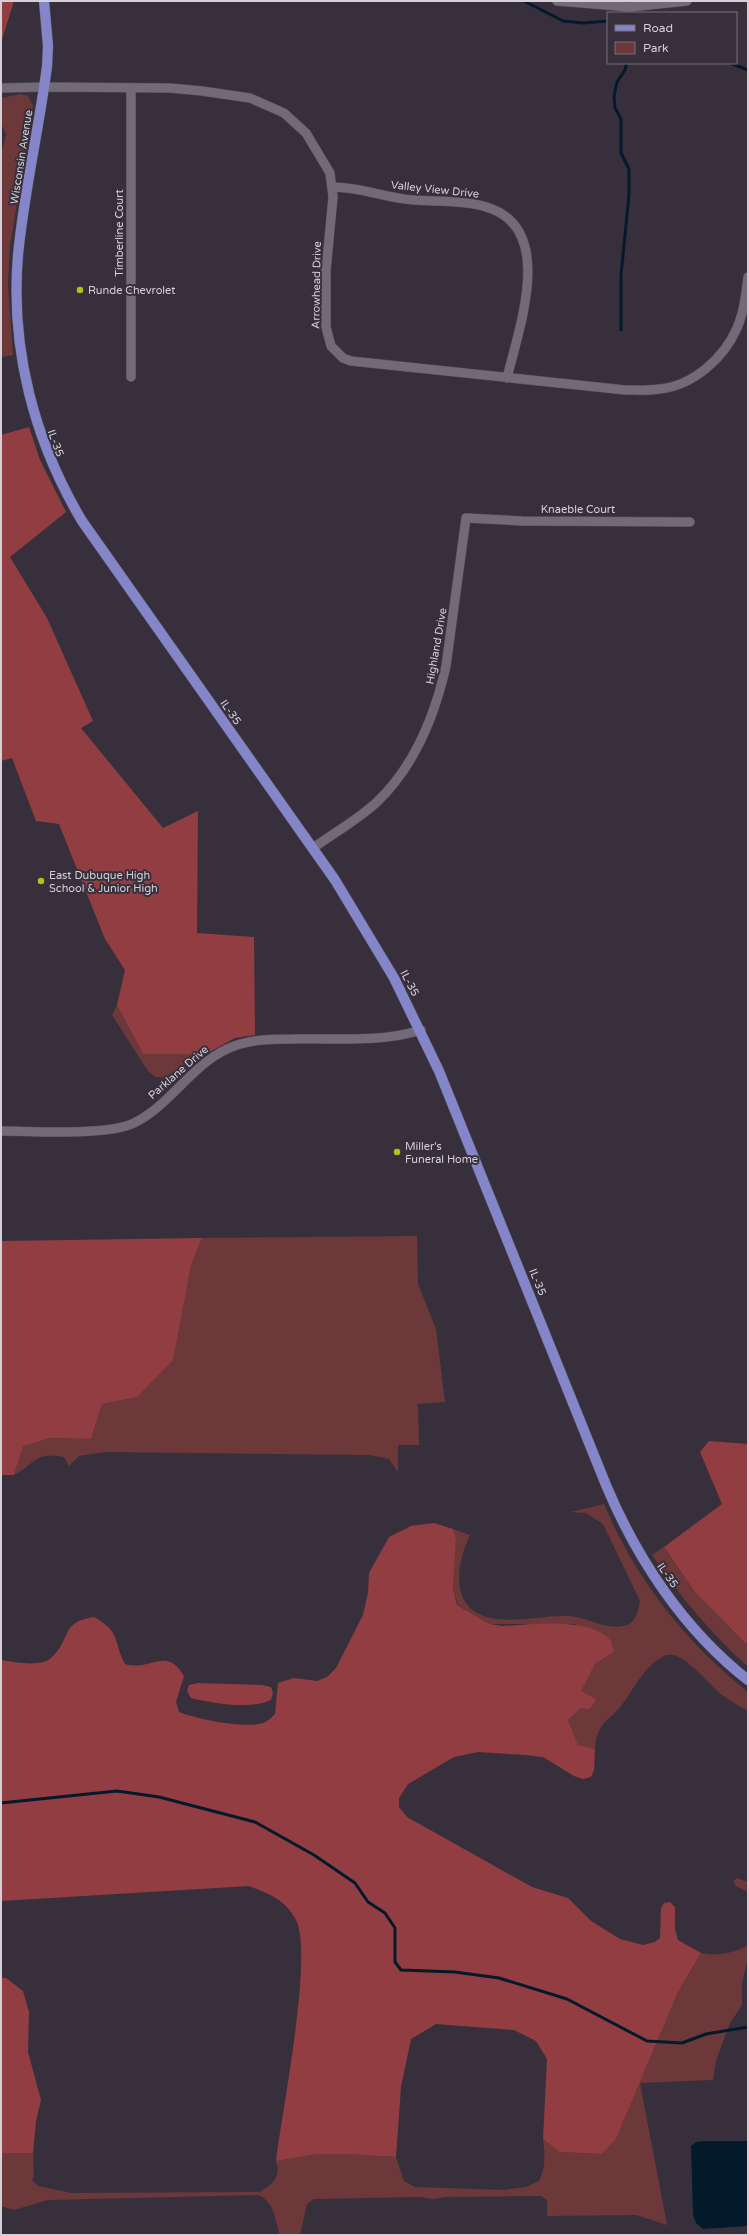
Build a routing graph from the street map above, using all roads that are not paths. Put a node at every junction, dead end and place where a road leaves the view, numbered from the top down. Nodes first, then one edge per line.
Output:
1 (44, 1) edge
2 (557, 1) edge
3 (687, 1) edge
4 (45, 87) junction
5 (1, 88) edge
6 (131, 88) junction
7 (333, 187) junction
8 (748, 277) edge
9 (17, 318) joint
10 (130, 377) dead end
11 (507, 378) junction
12 (466, 518) joint
13 (690, 522) dead end
14 (313, 848) junction
15 (421, 1030) junction
16 (1, 1131) edge
17 (748, 1680) edge

1 - 4 main road, Wisconsin Avenue
2 - 3 street
4 - 5 street, Arrowhead Drive
4 - 6 street, Arrowhead Drive
4 - 9 main road, Wisconsin Avenue
6 - 7 street, Arrowhead Drive
6 - 10 street, Timberline Court
7 - 11 street, Arrowhead Drive
7 - 11 street, Valley View Drive
8 - 11 street, Arrowhead Drive
9 - 14 main road, IL-35
12 - 13 street, Knaeble Court
12 - 14 street, Highland Drive
14 - 15 main road, IL-35
15 - 16 street, Parklane Drive
15 - 17 main road, IL-35

